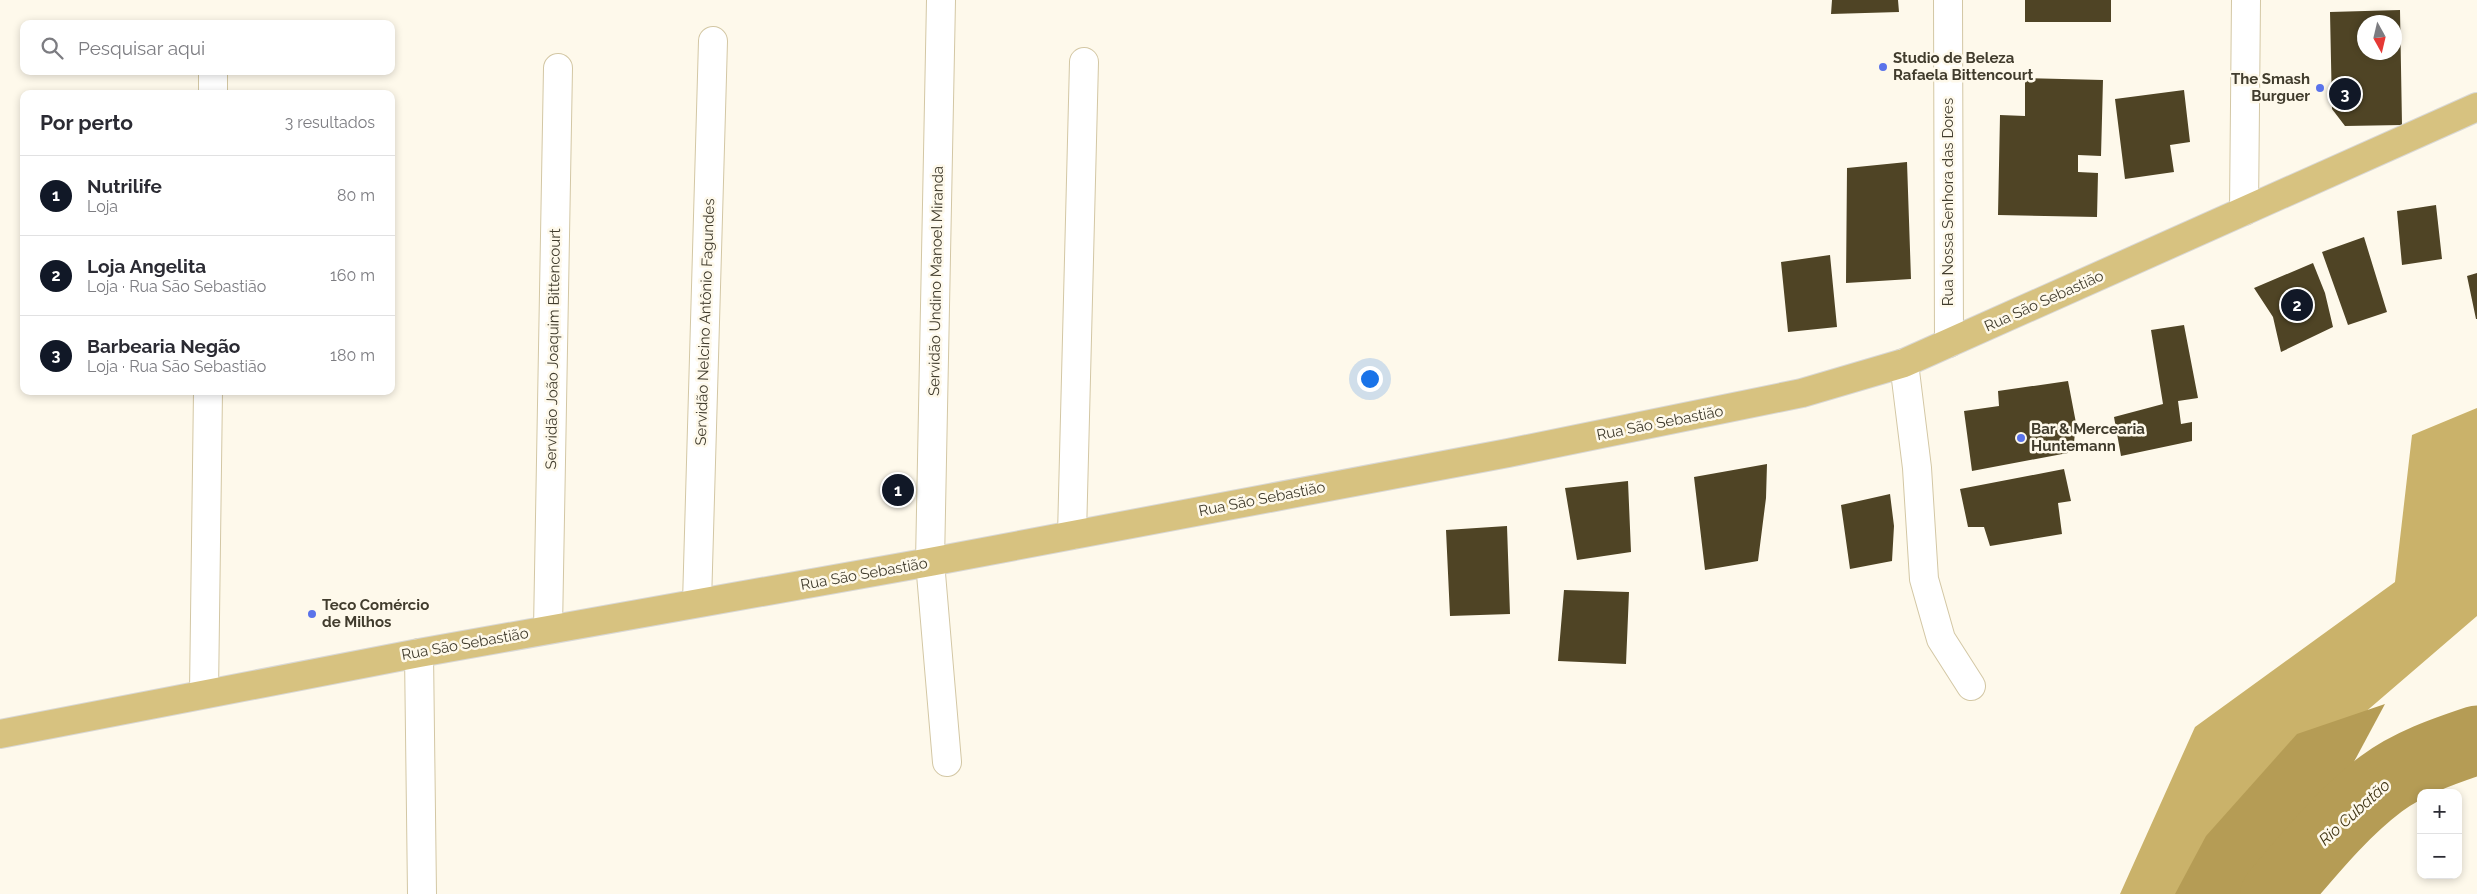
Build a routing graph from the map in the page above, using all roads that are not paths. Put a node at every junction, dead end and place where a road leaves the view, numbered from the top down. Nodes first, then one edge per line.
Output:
1 (941, 0) edge
2 (1948, 0) edge
3 (2246, 0) edge
4 (713, 41) dead end
5 (1084, 62) dead end
6 (558, 68) dead end
7 (213, 75) edge
8 (213, 90) edge
9 (2477, 107) edge
10 (2244, 212) junction
11 (1949, 343) junction
12 (1904, 363) junction
13 (208, 395) edge
14 (1072, 535) junction
15 (930, 562) junction
16 (697, 603) junction
17 (548, 629) junction
18 (419, 653) junction
19 (1971, 686) dead end
20 (204, 693) junction
21 (0, 734) edge
22 (947, 762) dead end
23 (422, 894) edge

1 - 15 street, Servidão Undino Manoel Miranda
2 - 11 street, Rua Nossa Senhora das Dores
3 - 10 street
4 - 16 street, Servidão Nelcino Antônio Fagundes
5 - 14 street
6 - 17 street, Servidão João Joaquim Bittencourt
7 - 8 street
9 - 10 main road, Rua São Sebastião
10 - 11 main road, Rua São Sebastião
11 - 12 main road, Rua São Sebastião
12 - 14 main road, Rua São Sebastião
12 - 19 street
13 - 20 street
14 - 15 main road, Rua São Sebastião
15 - 16 main road, Rua São Sebastião
15 - 22 street, Servidão Undino Manoel Miranda
16 - 17 main road, Rua São Sebastião
17 - 18 main road, Rua São Sebastião
18 - 20 main road, Rua São Sebastião
18 - 23 street
20 - 21 main road, Rua São Sebastião

